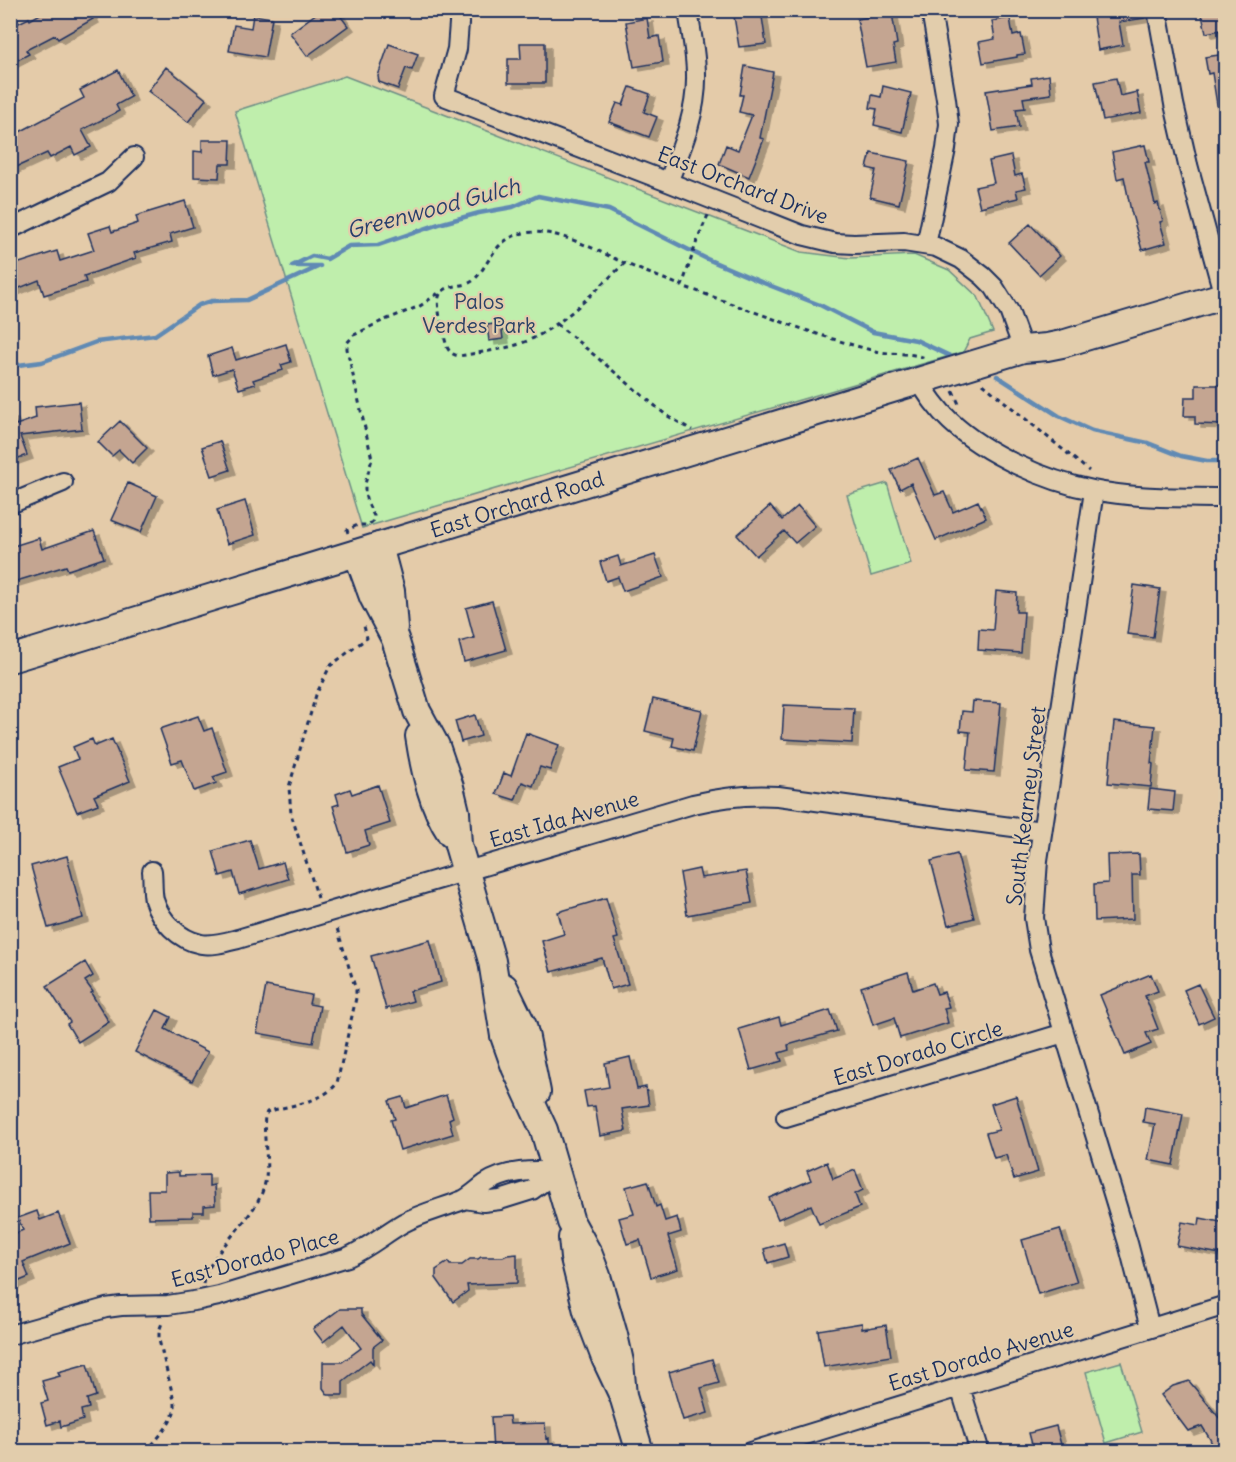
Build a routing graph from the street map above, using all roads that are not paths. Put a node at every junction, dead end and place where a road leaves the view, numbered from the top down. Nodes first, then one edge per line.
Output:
1 (460, 10) edge
2 (688, 10) edge
3 (931, 10) edge
4 (1157, 10) edge
5 (134, 157) dead end
6 (668, 182) junction
7 (10, 229) edge
8 (926, 244) junction
9 (1224, 288) edge
10 (1023, 349) junction
11 (923, 370) junction
12 (63, 482) dead end
13 (1094, 483) junction
14 (1226, 498) edge
15 (10, 504) edge
16 (368, 549) junction
17 (10, 659) edge
18 (1042, 831) junction
19 (152, 871) dead end
20 (465, 871) junction
21 (1064, 1033) junction
22 (786, 1117) dead end
23 (557, 1172) junction
24 (1226, 1305) edge
25 (1150, 1328) junction
26 (10, 1335) edge
27 (960, 1387) junction
28 (640, 1452) edge
29 (750, 1452) edge
30 (980, 1452) edge

1 - 6 street, East Orchard Drive
2 - 6 street
3 - 8 street
4 - 9 street
5 - 7 street
6 - 8 street, East Orchard Drive
8 - 10 street, East Orchard Drive
9 - 10 main road, East Orchard Road
10 - 11 main road, East Orchard Road
11 - 13 street
11 - 16 main road, East Orchard Road
12 - 15 street
13 - 14 street
13 - 18 street, South Kearney Street
16 - 17 main road, East Orchard Road
16 - 20 main road
18 - 20 street, East Ida Avenue
18 - 21 street, South Kearney Street
19 - 20 street, East Ida Avenue
20 - 23 main road
21 - 22 street, East Dorado Circle
21 - 25 street, South Kearney Street
23 - 26 street, East Dorado Place
23 - 28 main road
24 - 25 street, East Dorado Avenue
25 - 27 street, East Dorado Avenue
27 - 29 street, East Dorado Avenue
27 - 30 street

